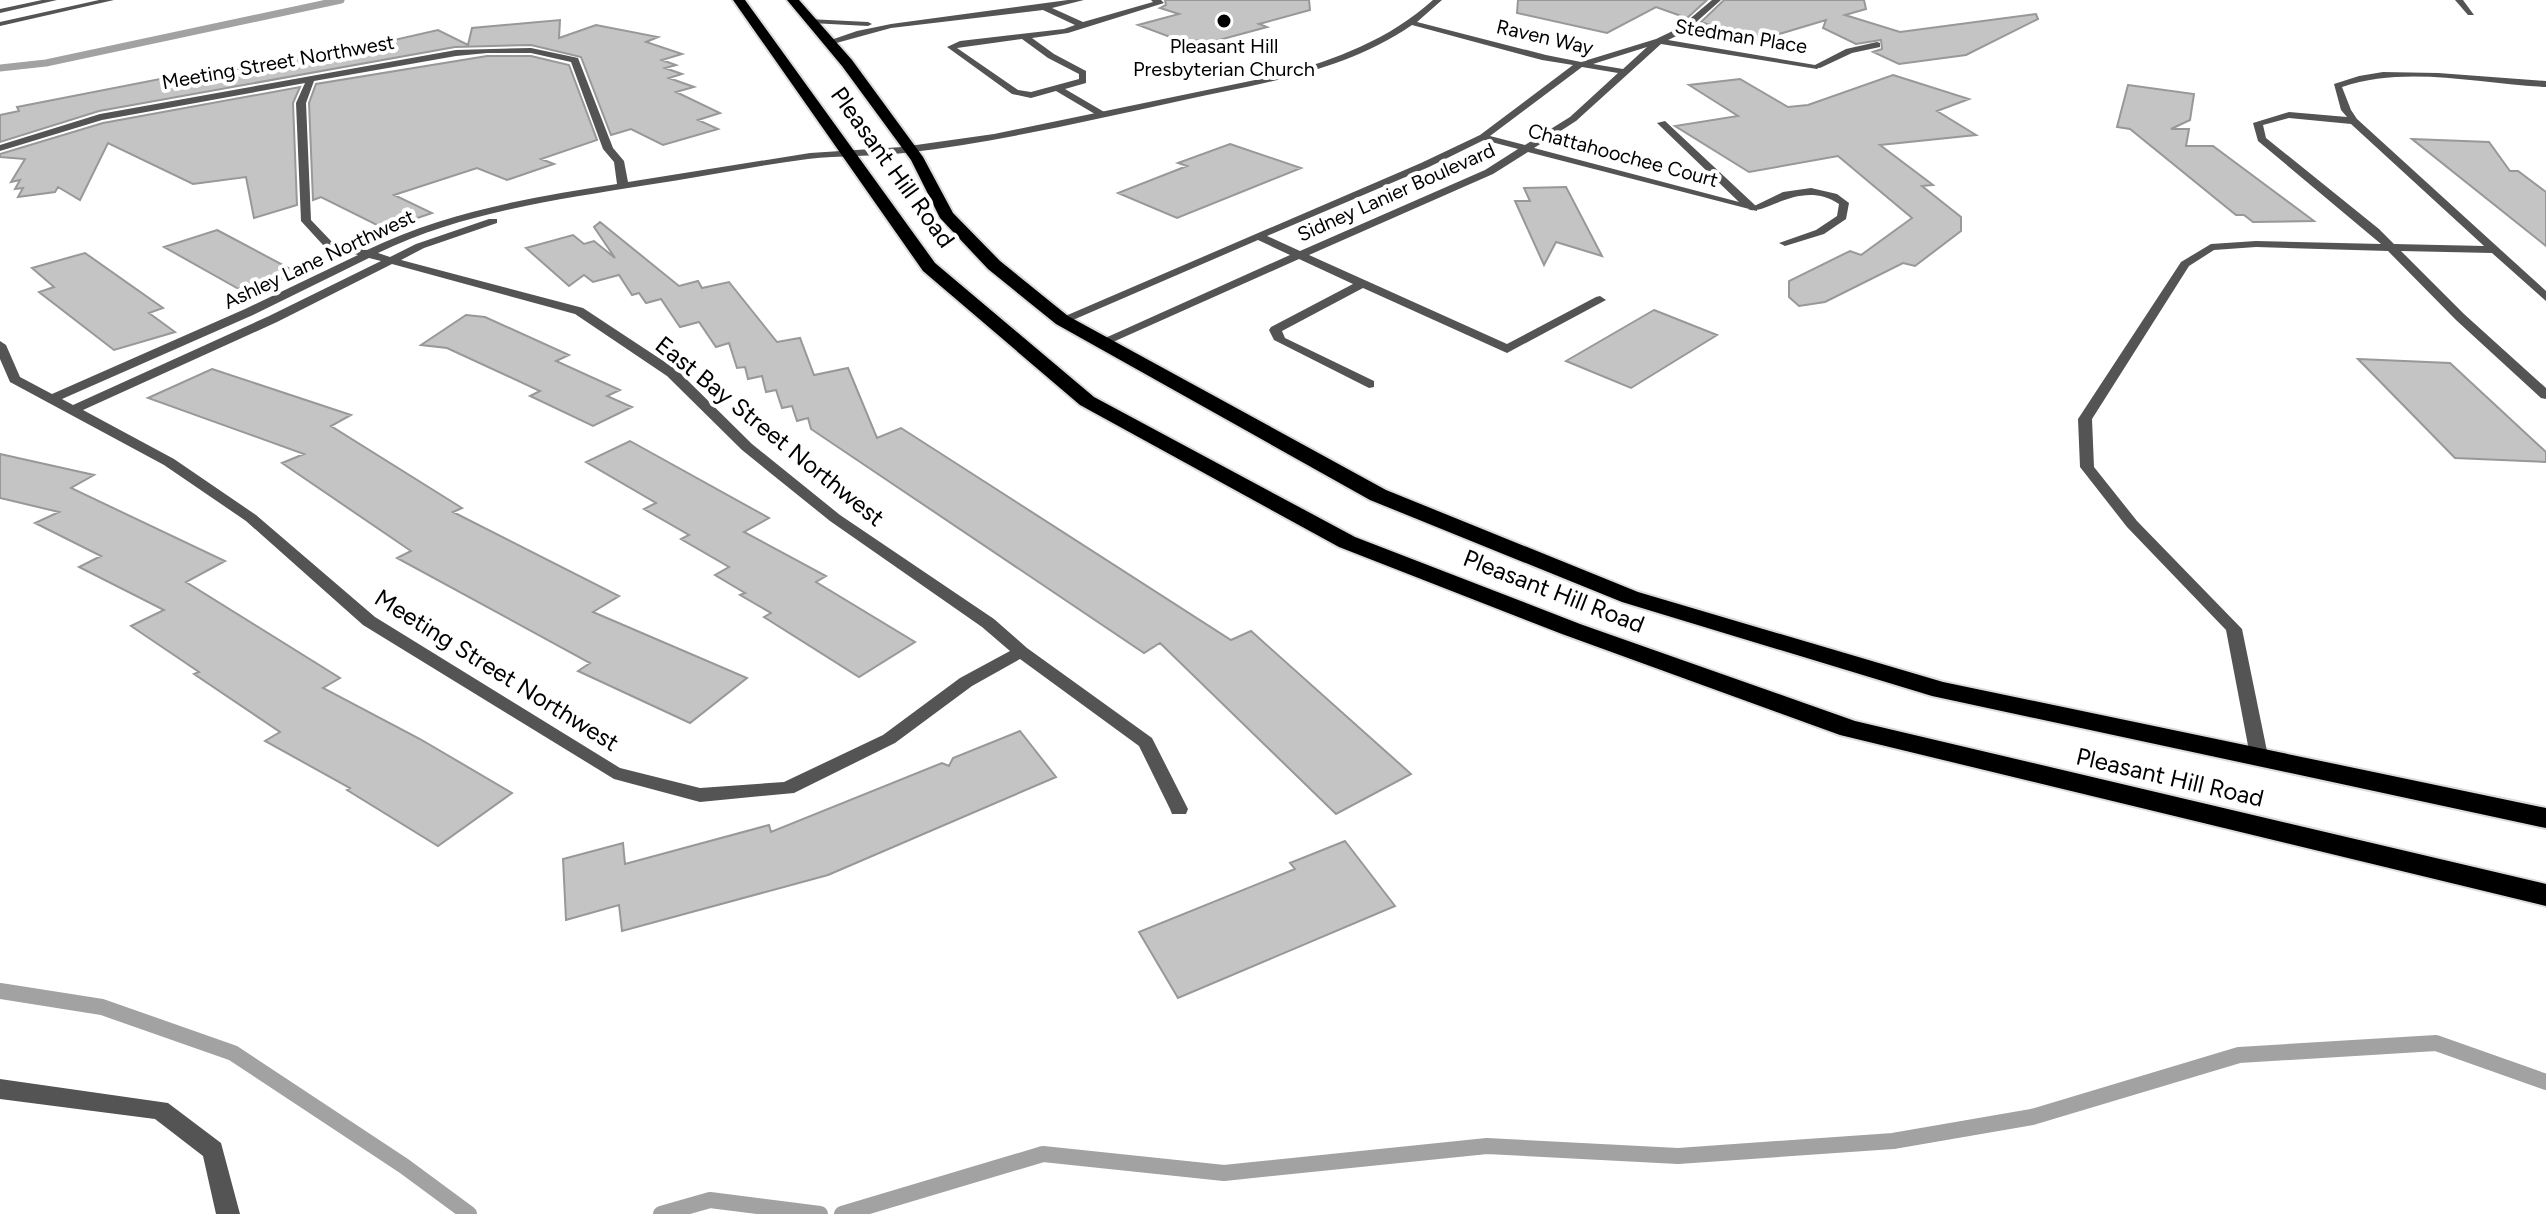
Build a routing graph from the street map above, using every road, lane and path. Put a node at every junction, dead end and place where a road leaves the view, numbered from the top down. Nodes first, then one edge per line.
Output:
1 (53, 0) edge
2 (79, 0) edge
3 (110, 0) edge
4 (739, 0) edge
5 (793, 0) edge
6 (1080, 0) edge
7 (1155, 0) edge
8 (1438, 0) edge
9 (1717, 0) edge
10 (2459, 0) edge
11 (89, 5) junction
12 (1044, 7) junction
13 (0, 11) edge
14 (2471, 13) dead end
15 (811, 21) junction
16 (1409, 22) junction
17 (0, 24) edge
18 (890, 24) junction
19 (1082, 25) junction
20 (1024, 36) junction
21 (1659, 41) junction
22 (829, 42) junction
23 (1877, 45) dead end
24 (1579, 65) junction
25 (1626, 72) junction
26 (311, 78) junction
27 (2546, 84) edge
28 (1058, 88) junction
29 (1103, 115) junction
30 (2354, 121) junction
31 (1662, 123) dead end
32 (1483, 137) junction
33 (0, 148) edge
34 (1531, 148) junction
35 (911, 151) junction
36 (848, 156) junction
37 (623, 186) junction
38 (1753, 209) junction
39 (1259, 237) junction
40 (1785, 243) dead end
41 (2391, 245) junction
42 (2493, 250) junction
43 (366, 255) junction
44 (1300, 256) junction
45 (389, 261) junction
46 (1362, 284) junction
47 (2546, 297) edge
48 (1600, 300) dead end
49 (1062, 320) junction
50 (1100, 343) junction
51 (0, 345) edge
52 (1369, 384) dead end
53 (2546, 395) edge
54 (54, 398) junction
55 (74, 409) junction
56 (1021, 652) junction
57 (2259, 756) junction
58 (1179, 809) dead end
59 (2546, 818) edge
60 (2546, 895) edge
61 (0, 1089) edge
62 (228, 1214) edge

1 - 13 street
2 - 11 street
3 - 11 street
4 - 36 highway, Pleasant Hill Road
5 - 15 highway, Pleasant Hill Road
6 - 12 street
7 - 19 street
8 - 16 street, Ashley Lane Northwest
9 - 21 street, Sidney Lanier Boulevard
10 - 14 street
11 - 17 street
12 - 18 street
12 - 19 street
15 - 18 street
15 - 22 highway, Pleasant Hill Road
16 - 24 street, Raven Way
16 - 29 street, Ashley Lane Northwest
18 - 22 street
19 - 20 street
20 - 28 street
20 - 28 street
21 - 23 street, Stedman Place
21 - 24 street
21 - 25 street, Sidney Lanier Boulevard
22 - 35 highway, Pleasant Hill Road
24 - 25 street, Raven Way
24 - 32 street
25 - 34 street, Sidney Lanier Boulevard
26 - 33 street, Meeting Street Northwest
26 - 37 street, Meeting Street Northwest
26 - 43 street, East Bay Street Northwest
27 - 30 street
28 - 29 street
29 - 35 street, Ashley Lane Northwest
30 - 41 street
30 - 42 street
31 - 38 street
32 - 34 street, Chattahoochee Court
32 - 39 street
34 - 38 street, Chattahoochee Court
34 - 44 street, Sidney Lanier Boulevard
35 - 36 street, Ashley Lane Northwest
35 - 49 highway, Pleasant Hill Road
36 - 37 street, Ashley Lane Northwest
36 - 45 street, Ashley Lane Northwest
36 - 60 highway, Pleasant Hill Road
37 - 43 street, Ashley Lane Northwest
38 - 40 street
39 - 44 street
39 - 49 street
41 - 42 street
41 - 53 street
41 - 57 street
42 - 47 street
43 - 45 street, East Bay Street Northwest
43 - 54 street, Ashley Lane Northwest
44 - 46 street
44 - 50 street, Sidney Lanier Boulevard
45 - 55 street, Ashley Lane Northwest
45 - 56 street, East Bay Street Northwest
46 - 48 street
46 - 52 street
49 - 50 highway, Pleasant Hill Road
50 - 57 highway, Pleasant Hill Road
51 - 54 street, Meeting Street Northwest
54 - 55 street, Meeting Street Northwest
55 - 56 street, Meeting Street Northwest
56 - 58 street, East Bay Street Northwest
57 - 59 highway, Pleasant Hill Road
61 - 62 street

